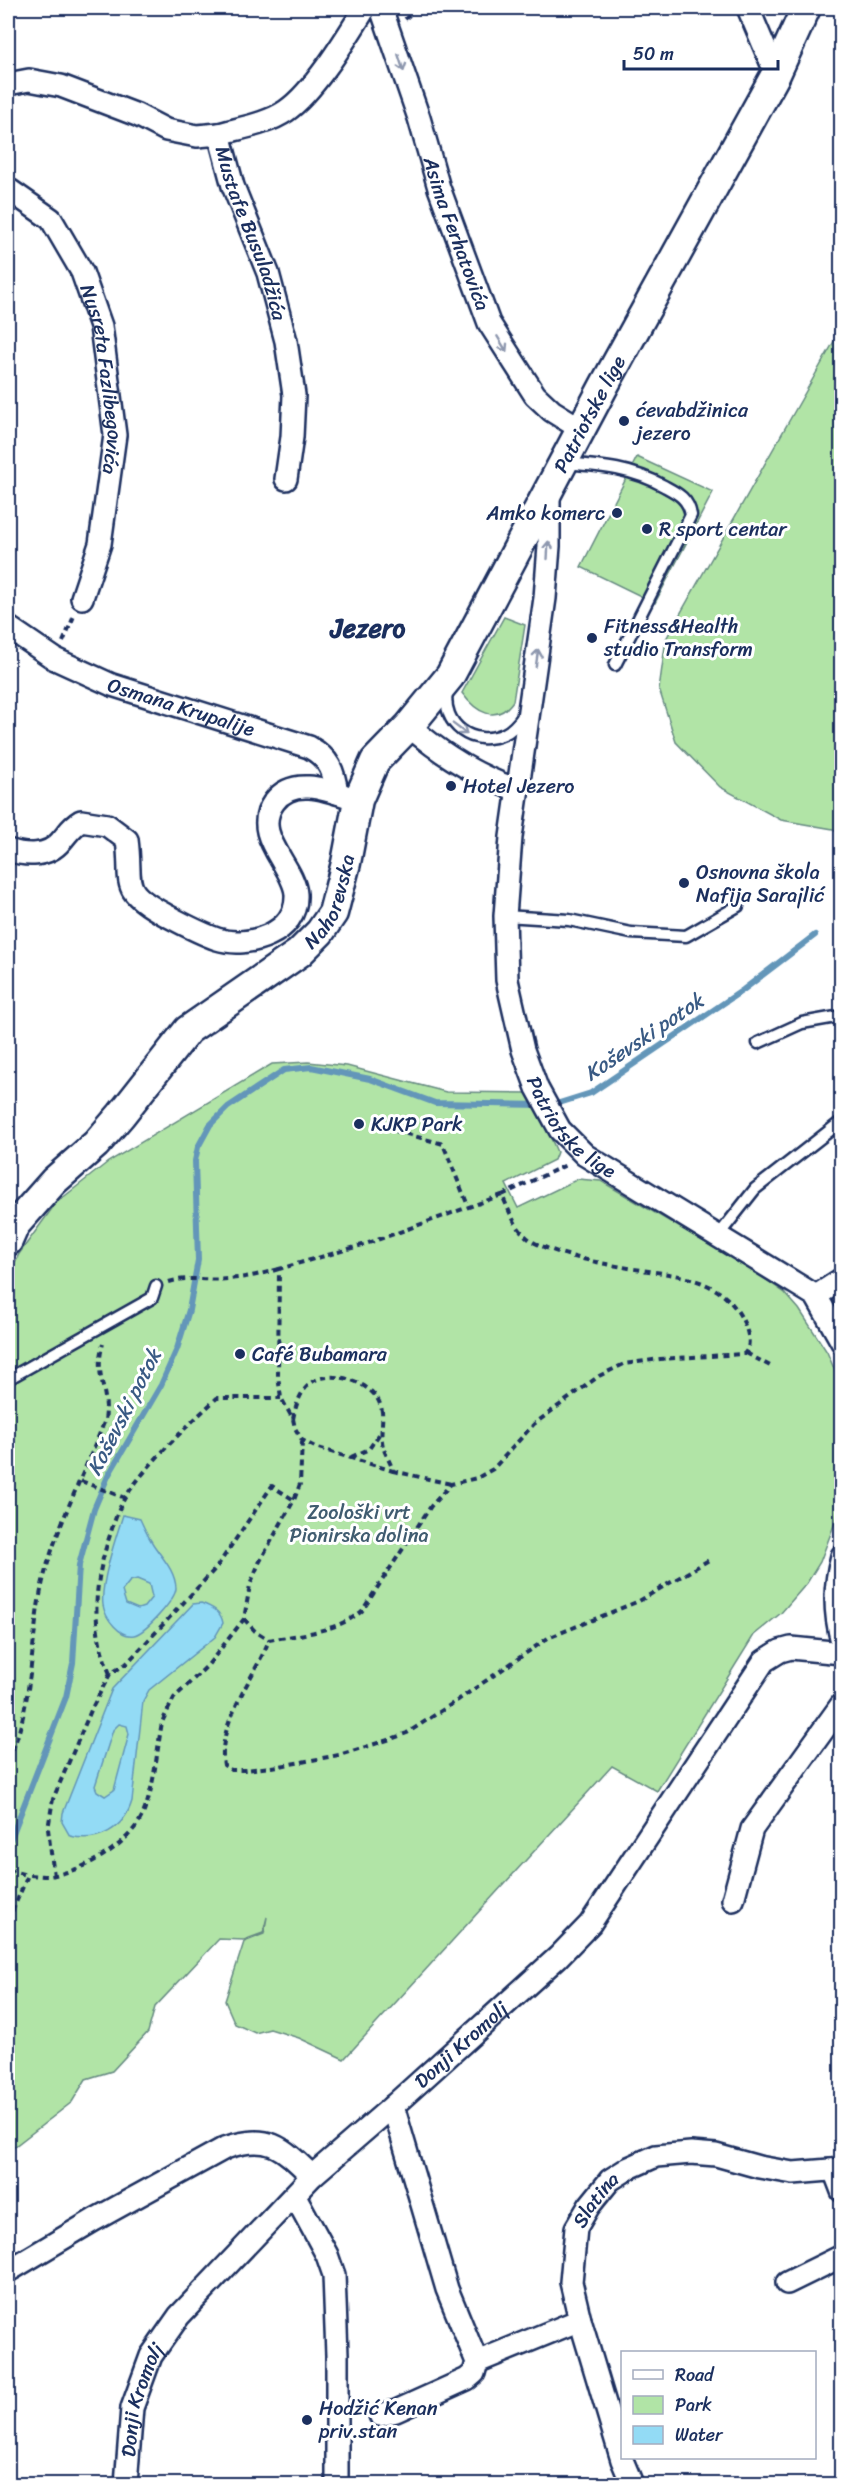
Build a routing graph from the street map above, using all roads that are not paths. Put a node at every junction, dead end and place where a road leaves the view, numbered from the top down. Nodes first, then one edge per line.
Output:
1 (365, 8) edge
2 (381, 8) edge
3 (748, 8) edge
4 (806, 8) edge
5 (776, 74) junction
6 (8, 84) edge
7 (219, 134) junction
8 (8, 189) edge
9 (581, 429) junction
10 (564, 463) junction
11 (286, 479) dead end
12 (549, 489) junction
13 (82, 598) road end
14 (8, 627) edge
15 (615, 664) dead end
16 (450, 676) junction
17 (530, 707) junction
18 (410, 726) junction
19 (518, 790) junction
20 (348, 797) junction
21 (8, 850) edge
22 (738, 906) dead end
23 (505, 916) junction
24 (842, 1018) edge
25 (758, 1043) dead end
26 (842, 1121) edge
27 (718, 1236) junction
28 (8, 1241) edge
29 (842, 1279) edge
30 (156, 1286) dead end
31 (816, 1296) junction
32 (842, 1342) edge
33 (8, 1379) edge
34 (842, 1556) edge
35 (842, 1642) edge
36 (842, 1653) edge
37 (842, 1704) edge
38 (733, 1900) dead end
39 (393, 2106) junction
40 (838, 2169) edge
41 (312, 2176) junction
42 (842, 2191) edge
43 (295, 2196) junction
44 (842, 2256) edge
45 (8, 2271) edge
46 (787, 2283) dead end
47 (580, 2320) junction
48 (477, 2362) junction
49 (380, 2415) dead end
50 (621, 2457) edge
51 (622, 2459) edge
52 (126, 2484) edge
53 (337, 2484) edge
54 (632, 2484) edge

1 - 7 street
2 -> 9 street, Asima Ferhatovića
3 - 5 street
4 - 5 street, Patriotske lige
5 - 9 street, Patriotske lige
6 - 7 street, Mustafe Busuladžića
7 - 11 street, Mustafe Busuladžića
8 - 13 street, Nusreta Fazlibegovića
9 - 10 street, Patriotske lige
10 - 12 street, Patriotske lige
10 - 15 lane
12 - 16 street, Nahorevska
17 -> 12 street, Patriotske lige
14 - 20 street, Osmana Krupalije
16 -> 17 lane
16 - 18 street, Nahorevska
17 - 19 street, Patriotske lige
18 - 19 street
18 - 20 street, Nahorevska
19 - 23 street, Patriotske lige
20 - 21 street
20 - 28 street, Nahorevska
22 - 23 lane
23 - 27 street, Patriotske lige
24 - 25 lane
26 - 27 lane
27 - 31 street, Patriotske lige
29 - 31 street
30 - 33 lane
31 - 32 street, Patriotske lige
34 - 35 street
36 - 39 street, Donji Kromolj
37 - 38 street
39 - 41 street, Donji Kromolj
39 - 48 street
40 - 42 street
40 - 47 street, Slatina
41 - 43 street, Donji Kromolj
41 - 45 street
43 - 52 street, Donji Kromolj
43 - 53 street
44 - 46 street
47 - 48 street
47 - 50 street, Slatina
48 - 49 street
51 - 54 street, Slatina

